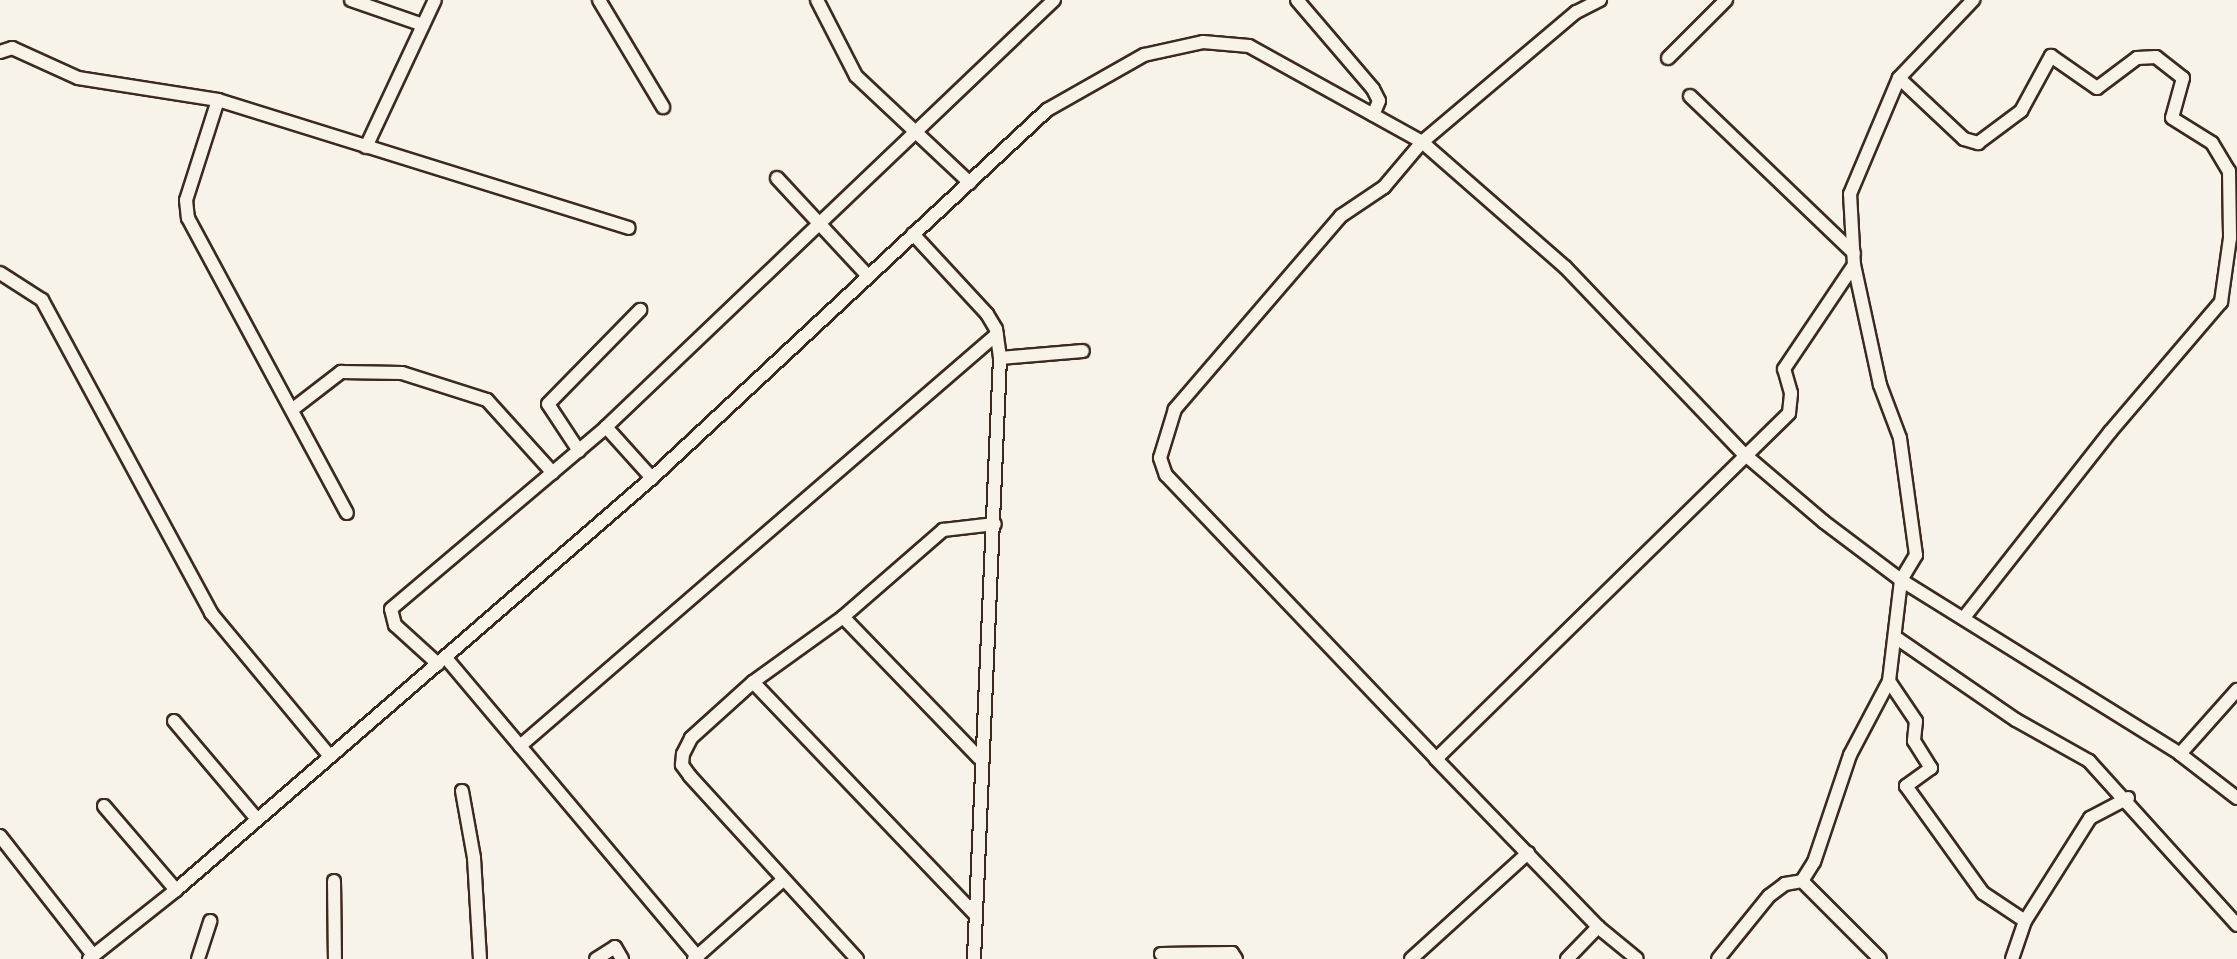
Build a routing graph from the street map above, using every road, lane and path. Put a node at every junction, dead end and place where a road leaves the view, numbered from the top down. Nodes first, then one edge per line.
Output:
1 (351, 0) edge
2 (435, 0) edge
3 (599, 0) edge
4 (817, 0) edge
5 (1054, 0) edge
6 (1297, 0) edge
7 (1600, 0) edge
8 (1726, 0) edge
9 (1973, 0) edge
10 (423, 25) junction
11 (0, 52) edge
12 (1668, 58) dead end
13 (1899, 78) junction
14 (1690, 96) dead end
15 (218, 100) junction
16 (663, 107) dead end
17 (1373, 115) junction
18 (914, 133) junction
19 (1422, 142) junction
20 (366, 147) junction
21 (778, 178) dead end
22 (970, 183) junction
23 (821, 227) junction
24 (629, 228) dead end
25 (913, 234) junction
26 (1854, 259) junction
27 (0, 273) edge
28 (868, 276) junction
29 (640, 310) dead end
30 (997, 334) junction
31 (1083, 351) dead end
32 (1000, 358) junction
33 (293, 409) junction
34 (606, 427) junction
35 (579, 451) junction
36 (1743, 453) junction
37 (553, 473) junction
38 (652, 478) junction
39 (347, 513) dead end
40 (995, 524) junction
41 (1901, 580) junction
42 (1965, 616) junction
43 (843, 617) junction
44 (1898, 639) junction
45 (442, 661) junction
46 (753, 681) junction
47 (1889, 681) junction
48 (2237, 690) edge
49 (174, 721) dead end
50 (520, 746) junction
51 (2180, 754) junction
52 (329, 755) junction
53 (979, 758) junction
54 (1436, 759) junction
55 (462, 790) dead end
56 (2128, 798) junction
57 (2237, 798) edge
58 (104, 806) dead end
59 (255, 817) junction
60 (0, 836) edge
61 (1528, 853) junction
62 (783, 880) junction
63 (334, 881) dead end
64 (1802, 881) junction
65 (176, 890) junction
66 (974, 913) junction
67 (210, 921) dead end
68 (2025, 921) junction
69 (2237, 926) edge
70 (1598, 927) junction
71 (1161, 954) dead end
72 (91, 957) edge
73 (696, 958) edge
74 (198, 959) edge
75 (335, 959) edge
76 (480, 959) edge
77 (596, 959) edge
78 (622, 959) edge
79 (857, 959) edge
80 (974, 959) edge
81 (1236, 959) edge
82 (1411, 959) edge
83 (1567, 959) edge
84 (1637, 959) edge
85 (1718, 959) edge
86 (1880, 959) edge
87 (2012, 959) edge

1 - 10 street
2 - 10 street
3 - 16 street
4 - 18 street
5 - 18 street
6 - 17 street
7 - 19 street
8 - 12 street
9 - 13 street
10 - 20 street
11 - 15 street
13 - 26 street
13 - 42 street
14 - 26 street
15 - 20 street
15 - 33 street
17 - 19 street
17 - 22 street
18 - 22 street
18 - 23 street
19 - 36 street
19 - 54 street
20 - 24 street
21 - 23 street
22 - 25 street
23 - 28 street
23 - 34 street
25 - 28 street
25 - 30 street
26 - 36 street
26 - 41 street
27 - 52 street
28 - 38 street
29 - 35 street
30 - 32 street
30 - 50 street
31 - 32 street
32 - 40 street
33 - 37 street
33 - 39 street
34 - 35 street
34 - 38 street
35 - 37 street
36 - 41 street
36 - 54 street
37 - 45 street
38 - 45 street
40 - 43 street
40 - 53 street
41 - 42 street
41 - 44 street
42 - 51 street
43 - 46 street
43 - 53 street
44 - 47 street
44 - 56 street
45 - 50 street
45 - 52 street
46 - 62 street
46 - 66 street
47 - 64 street
47 - 68 street
48 - 51 street
49 - 59 street
50 - 73 street
51 - 57 street
52 - 59 street
53 - 66 street
54 - 61 street
55 - 76 street
56 - 68 street
56 - 69 street
58 - 65 street
59 - 65 street
60 - 72 street
61 - 70 street
61 - 82 street
62 - 73 street
62 - 79 street
63 - 75 street
64 - 85 street
64 - 86 street
65 - 72 street
66 - 80 street
67 - 74 street
68 - 87 street
70 - 83 street
70 - 84 street
71 - 81 street
77 - 78 street

